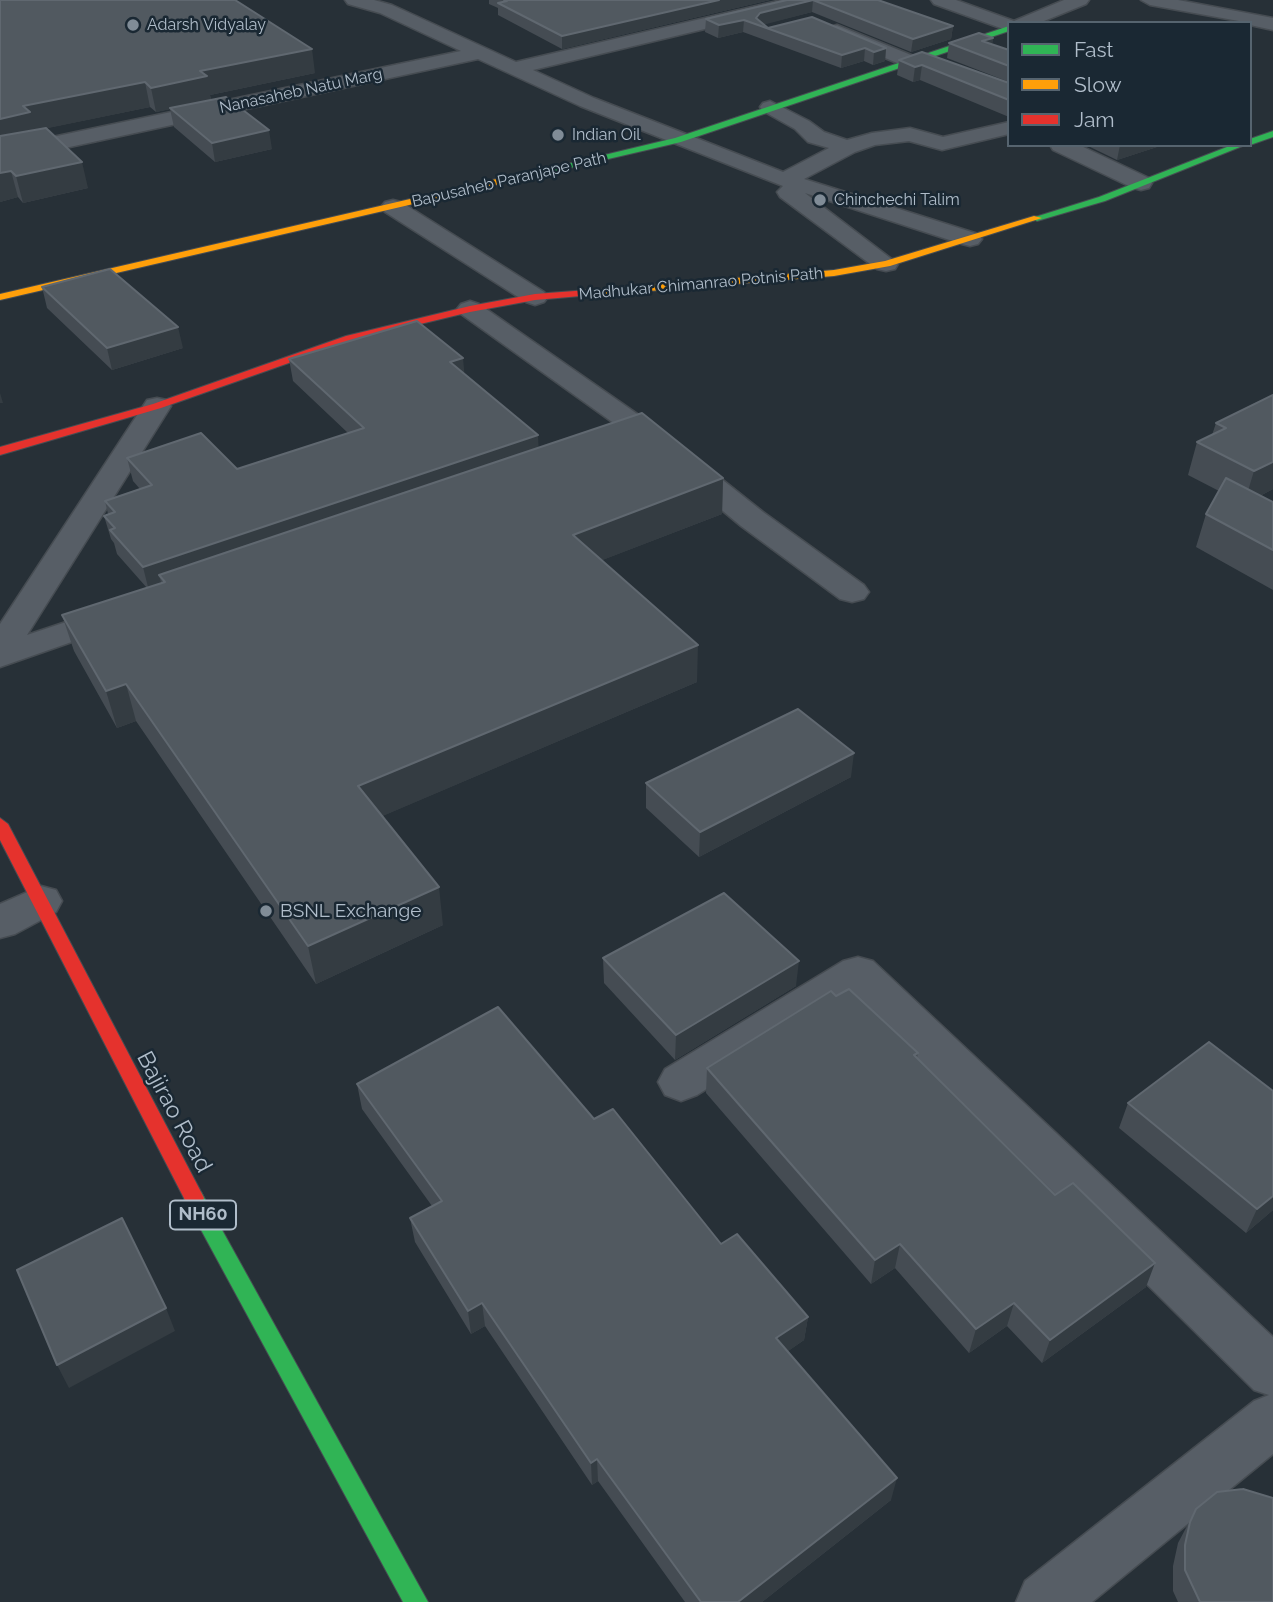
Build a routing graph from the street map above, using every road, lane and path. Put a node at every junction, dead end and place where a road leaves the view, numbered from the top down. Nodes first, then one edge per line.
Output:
1 (354, 0) edge
2 (805, 0) edge
3 (940, 0) edge
4 (1080, 0) edge
5 (1150, 0) edge
6 (417, 2) dead end
7 (386, 9) junction
8 (1027, 21) edge
9 (1226, 21) edge
10 (825, 26) edge
11 (1007, 26) edge
12 (1007, 28) edge
13 (1252, 28) edge
14 (1269, 33) edge
15 (478, 53) junction
16 (915, 59) junction
17 (946, 67) edge
18 (515, 68) junction
19 (770, 107) junction
20 (1007, 128) edge
21 (1273, 134) edge
22 (678, 140) junction
23 (1252, 141) edge
24 (1065, 147) edge
25 (1236, 147) edge
26 (847, 148) junction
27 (0, 155) edge
28 (761, 172) junction
29 (785, 180) junction
30 (1142, 183) junction
31 (393, 207) junction
32 (970, 239) junction
33 (886, 264) junction
34 (0, 297) edge
35 (535, 297) junction
36 (470, 309) junction
37 (158, 406) junction
38 (646, 433) junction
39 (606, 446) edge
40 (0, 451) edge
41 (852, 592) dead end
42 (145, 606) edge
43 (0, 650) edge
44 (0, 656) edge
45 (0, 824) edge
46 (41, 901) junction
47 (0, 923) edge
48 (681, 1082) dead end
49 (1273, 1372) edge
50 (1273, 1420) edge
51 (416, 1602) edge
52 (1046, 1602) edge

1 - 7 street
2 - 18 street
3 - 11 street
4 - 8 street
5 - 9 street
6 - 7 street
7 - 15 street
10 - 16 street
12 - 16 main road, Bapusaheb Paranjape Path
13 - 14 street
15 - 18 street
15 - 27 street, Nanasaheb Natu Marg
16 - 17 street
16 - 19 main road, Bapusaheb Paranjape Path
18 - 22 street
19 - 22 main road, Bapusaheb Paranjape Path
19 - 26 street
20 - 26 street
21 - 23 main road
22 - 28 street
22 - 31 main road, Bapusaheb Paranjape Path
24 - 30 street
25 - 30 main road, Madhukar Chimanrao Potnis Path
26 - 29 street
28 - 29 street
28 - 33 street
29 - 32 street
30 - 32 main road, Madhukar Chimanrao Potnis Path
31 - 34 main road, Bapusaheb Paranjape Path
31 - 35 street
32 - 33 main road, Madhukar Chimanrao Potnis Path
33 - 35 main road, Madhukar Chimanrao Potnis Path
35 - 36 main road, Madhukar Chimanrao Potnis Path
36 - 37 main road, Madhukar Chimanrao Potnis Path
36 - 38 street
37 - 40 main road, Madhukar Chimanrao Potnis Path
37 - 43 street
38 - 39 street
38 - 41 street
42 - 44 street
45 - 46 main road, Bajirao Road / NH60
46 - 47 street
46 - 51 main road, Bajirao Road / NH60
48 - 49 street
50 - 52 street

